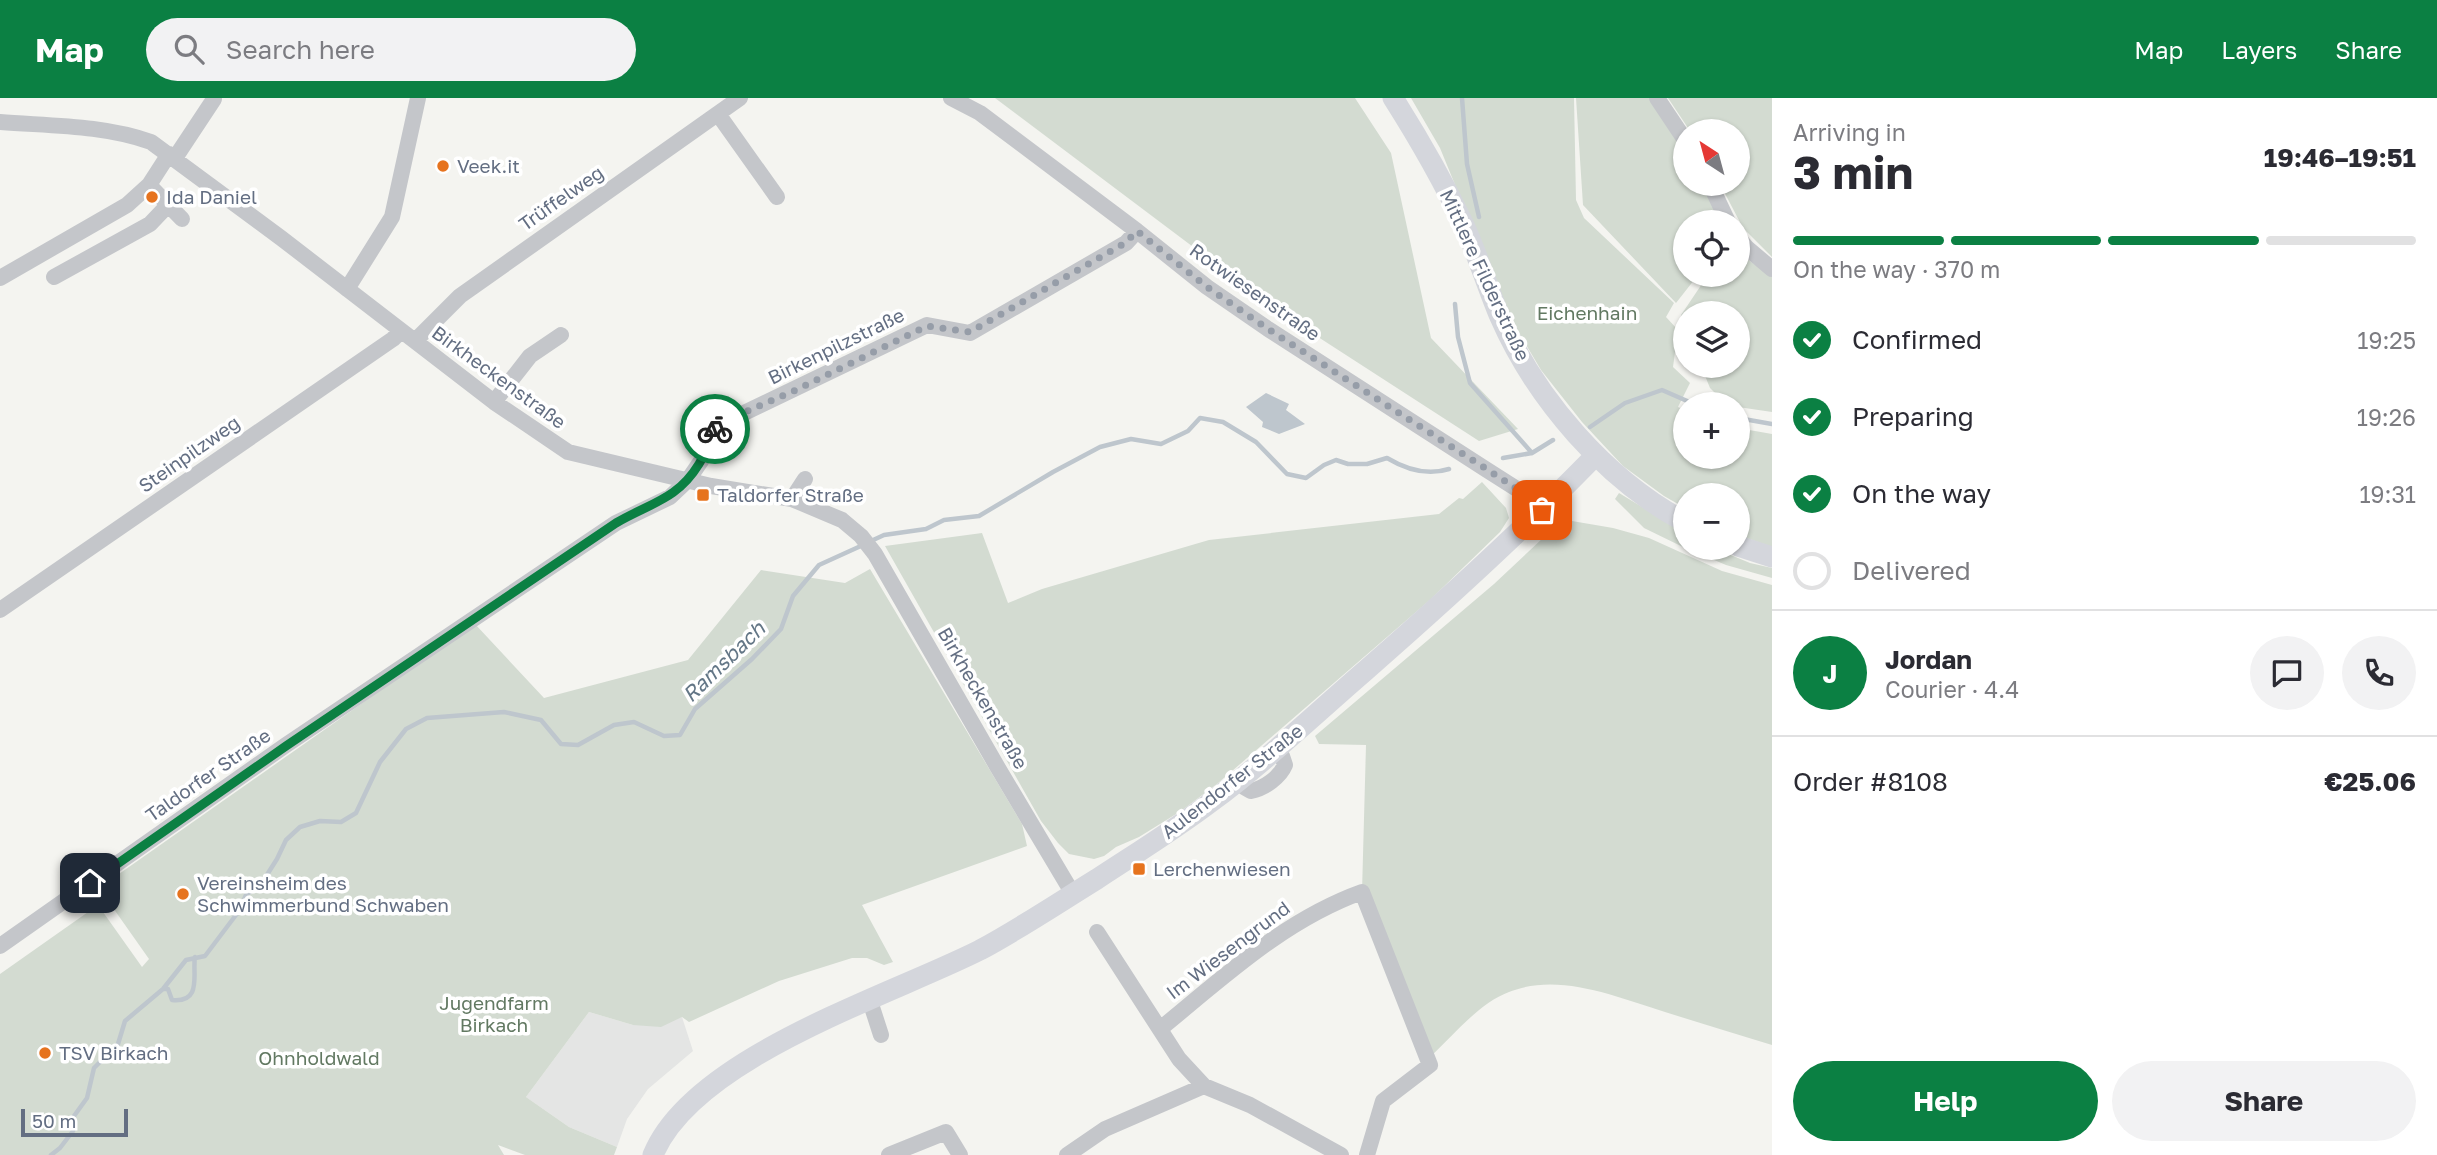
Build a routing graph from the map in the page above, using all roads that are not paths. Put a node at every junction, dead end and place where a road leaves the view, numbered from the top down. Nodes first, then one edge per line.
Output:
1 (418, 98) edge
2 (740, 98) edge
3 (951, 98) edge
4 (1393, 98) edge
5 (1657, 98) edge
6 (214, 99) edge
7 (718, 114) junction
8 (0, 122) edge
9 (1673, 122) edge
10 (172, 156) junction
11 (149, 186) junction
12 (777, 197) dead end
13 (169, 204) junction
14 (182, 219) dead end
15 (1137, 231) junction
16 (1750, 251) edge
17 (1772, 269) edge
18 (54, 277) dead end
19 (0, 278) edge
20 (347, 289) junction
21 (401, 331) junction
22 (561, 335) dead end
23 (415, 341) junction
24 (494, 402) junction
25 (1595, 456) junction
26 (805, 478) dead end
27 (688, 480) junction
28 (792, 499) junction
29 (1542, 510) junction
30 (1673, 514) edge
31 (1750, 550) edge
32 (1772, 557) edge
33 (0, 610) edge
34 (1282, 756) dead end
35 (1244, 787) dead end
36 (1073, 894) junction
37 (1097, 932) dead end
38 (0, 946) edge
39 (870, 1001) junction
40 (1160, 1029) junction
41 (881, 1035) dead end
42 (1204, 1086) junction
43 (653, 1155) edge
44 (889, 1155) edge
45 (960, 1155) edge
46 (1067, 1155) edge
47 (1341, 1155) edge
48 (1367, 1155) edge

1 - 20 street
2 - 7 street, Trüffelweg
3 - 15 street, Rotwiesenstraße
4 - 25 main road, Mittlere Filderstraße
5 - 9 street
6 - 10 street
7 - 12 street
7 - 23 street, Trüffelweg
8 - 10 street, Birkheckenstraße
10 - 11 street
10 - 20 street, Birkheckenstraße
11 - 13 street
11 - 19 street
13 - 14 street
13 - 18 street
15 - 27 street, Birkenpilzstraße
15 - 29 street, Rotwiesenstraße
16 - 17 street
20 - 21 street, Birkheckenstraße
21 - 23 street, Birkheckenstraße
21 - 33 street, Steinpilzweg
22 - 24 street
23 - 24 street, Birkheckenstraße
24 - 27 street, Birkheckenstraße
25 - 29 main road, Aulendorfer Straße
25 - 30 main road, Mittlere Filderstraße
26 - 28 street
27 - 28 street, Birkheckenstraße
27 - 38 street, Taldorfer Straße
28 - 36 street, Birkheckenstraße
29 - 36 main road, Aulendorfer Straße
31 - 32 main road
34 - 35 street
36 - 39 main road, Aulendorfer Straße
37 - 40 street
39 - 41 street
39 - 43 main road, Aulendorfer Straße
40 - 42 street
40 - 48 street, Im Wiesengrund
42 - 46 street
42 - 47 street
44 - 45 street

